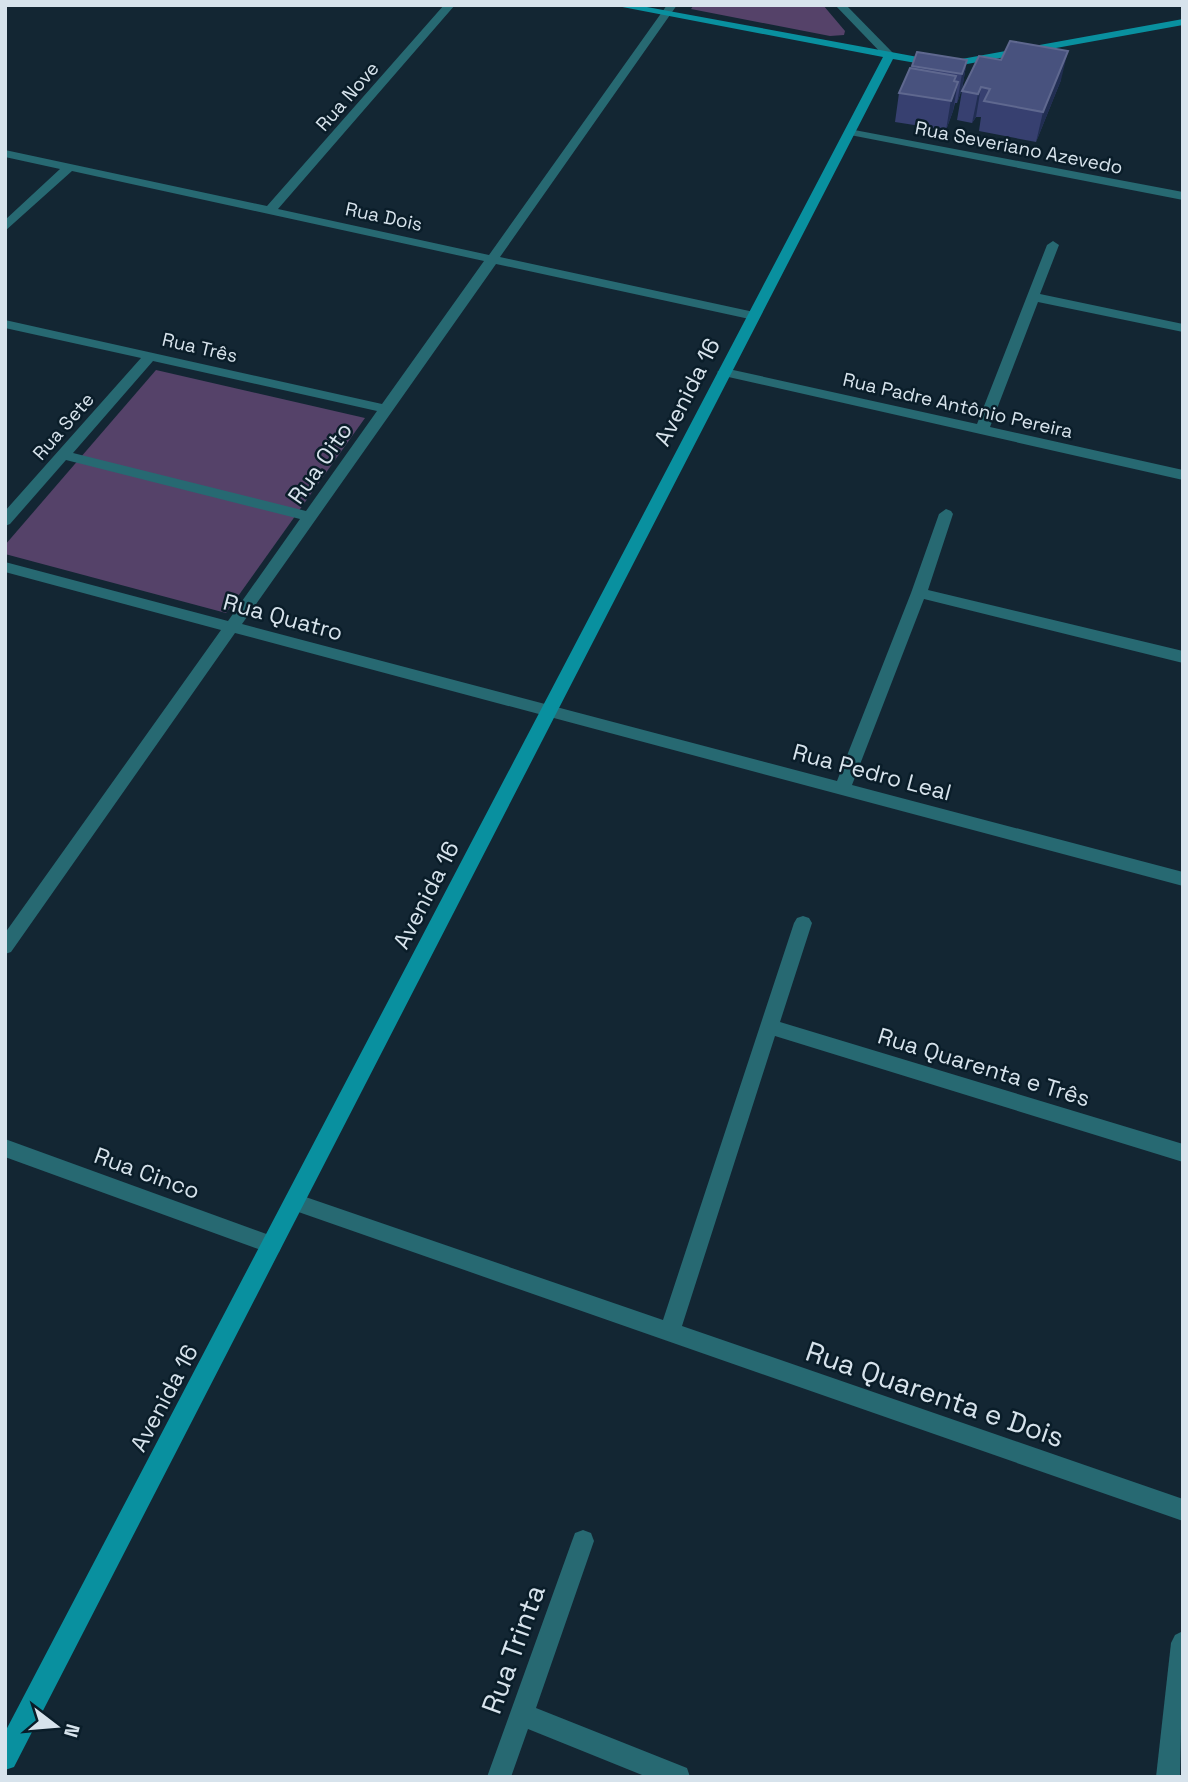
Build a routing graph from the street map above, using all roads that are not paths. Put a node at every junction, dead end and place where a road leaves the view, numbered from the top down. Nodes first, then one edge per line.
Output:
1 (450, 5) edge
2 (617, 5) edge
3 (840, 5) edge
4 (668, 10) edge
5 (1183, 22) edge
6 (889, 55) junction
7 (849, 132) junction
8 (5, 153) edge
9 (69, 167) junction
10 (1183, 196) edge
11 (270, 211) junction
12 (5, 227) edge
13 (1053, 245) dead end
14 (492, 259) junction
15 (1034, 297) junction
16 (754, 316) junction
17 (5, 324) edge
18 (1183, 328) edge
19 (150, 356) junction
20 (724, 372) junction
21 (386, 409) junction
22 (982, 429) junction
23 (63, 455) junction
24 (1183, 475) edge
25 (946, 514) dead end
26 (310, 517) junction
27 (5, 521) edge
28 (5, 567) edge
29 (919, 593) junction
30 (232, 627) junction
31 (1183, 657) edge
32 (550, 710) junction
33 (842, 788) junction
34 (1183, 879) edge
35 (803, 923) dead end
36 (5, 947) edge
37 (771, 1027) junction
38 (5, 1148) edge
39 (1183, 1153) edge
40 (294, 1202) junction
41 (272, 1245) junction
42 (670, 1331) junction
43 (1183, 1510) edge
44 (583, 1541) dead end
45 (1183, 1643) edge
46 (521, 1714) junction
47 (5, 1758) edge
48 (499, 1777) edge
49 (678, 1777) edge
50 (1168, 1777) edge

1 - 11 street, Rua Nove
2 - 4 street
3 - 6 street
4 - 6 street
4 - 14 street, Rua Oito
5 - 6 street
6 - 7 street, Avenida 16
7 - 10 street, Rua Severiano Azevedo
7 - 16 street, Avenida 16
8 - 9 street, Rua Dois
9 - 11 street, Rua Dois
9 - 12 street
11 - 14 street, Rua Dois
13 - 15 street
14 - 16 street, Rua Dois
14 - 21 street, Rua Oito
15 - 18 street
15 - 22 street
16 - 20 street, Avenida 16
17 - 19 street, Rua Três
19 - 21 street, Rua Três
19 - 23 street, Rua Sete
20 - 22 street, Rua Padre Antônio Pereira
20 - 32 street, Avenida 16
21 - 26 street, Rua Oito
22 - 24 street, Rua Padre Antônio Pereira
23 - 26 street
23 - 27 street, Rua Sete
25 - 29 street
26 - 30 street, Rua Oito
28 - 30 street, Rua Quatro
29 - 31 street
29 - 33 street
30 - 32 street, Rua Quatro
30 - 36 street, Rua Oito
32 - 33 street, Rua Pedro Leal
32 - 40 street, Avenida 16
33 - 34 street, Rua Pedro Leal
35 - 37 street
37 - 39 street, Rua Quarenta e Três
37 - 42 street
38 - 41 street, Rua Cinco
40 - 41 street, Avenida 16
40 - 42 street, Rua Quarenta e Dois
41 - 47 street, Avenida 16
42 - 43 street, Rua Quarenta e Dois
44 - 46 street, Rua Trinta
45 - 50 street
46 - 48 street, Rua Trinta
46 - 49 street

